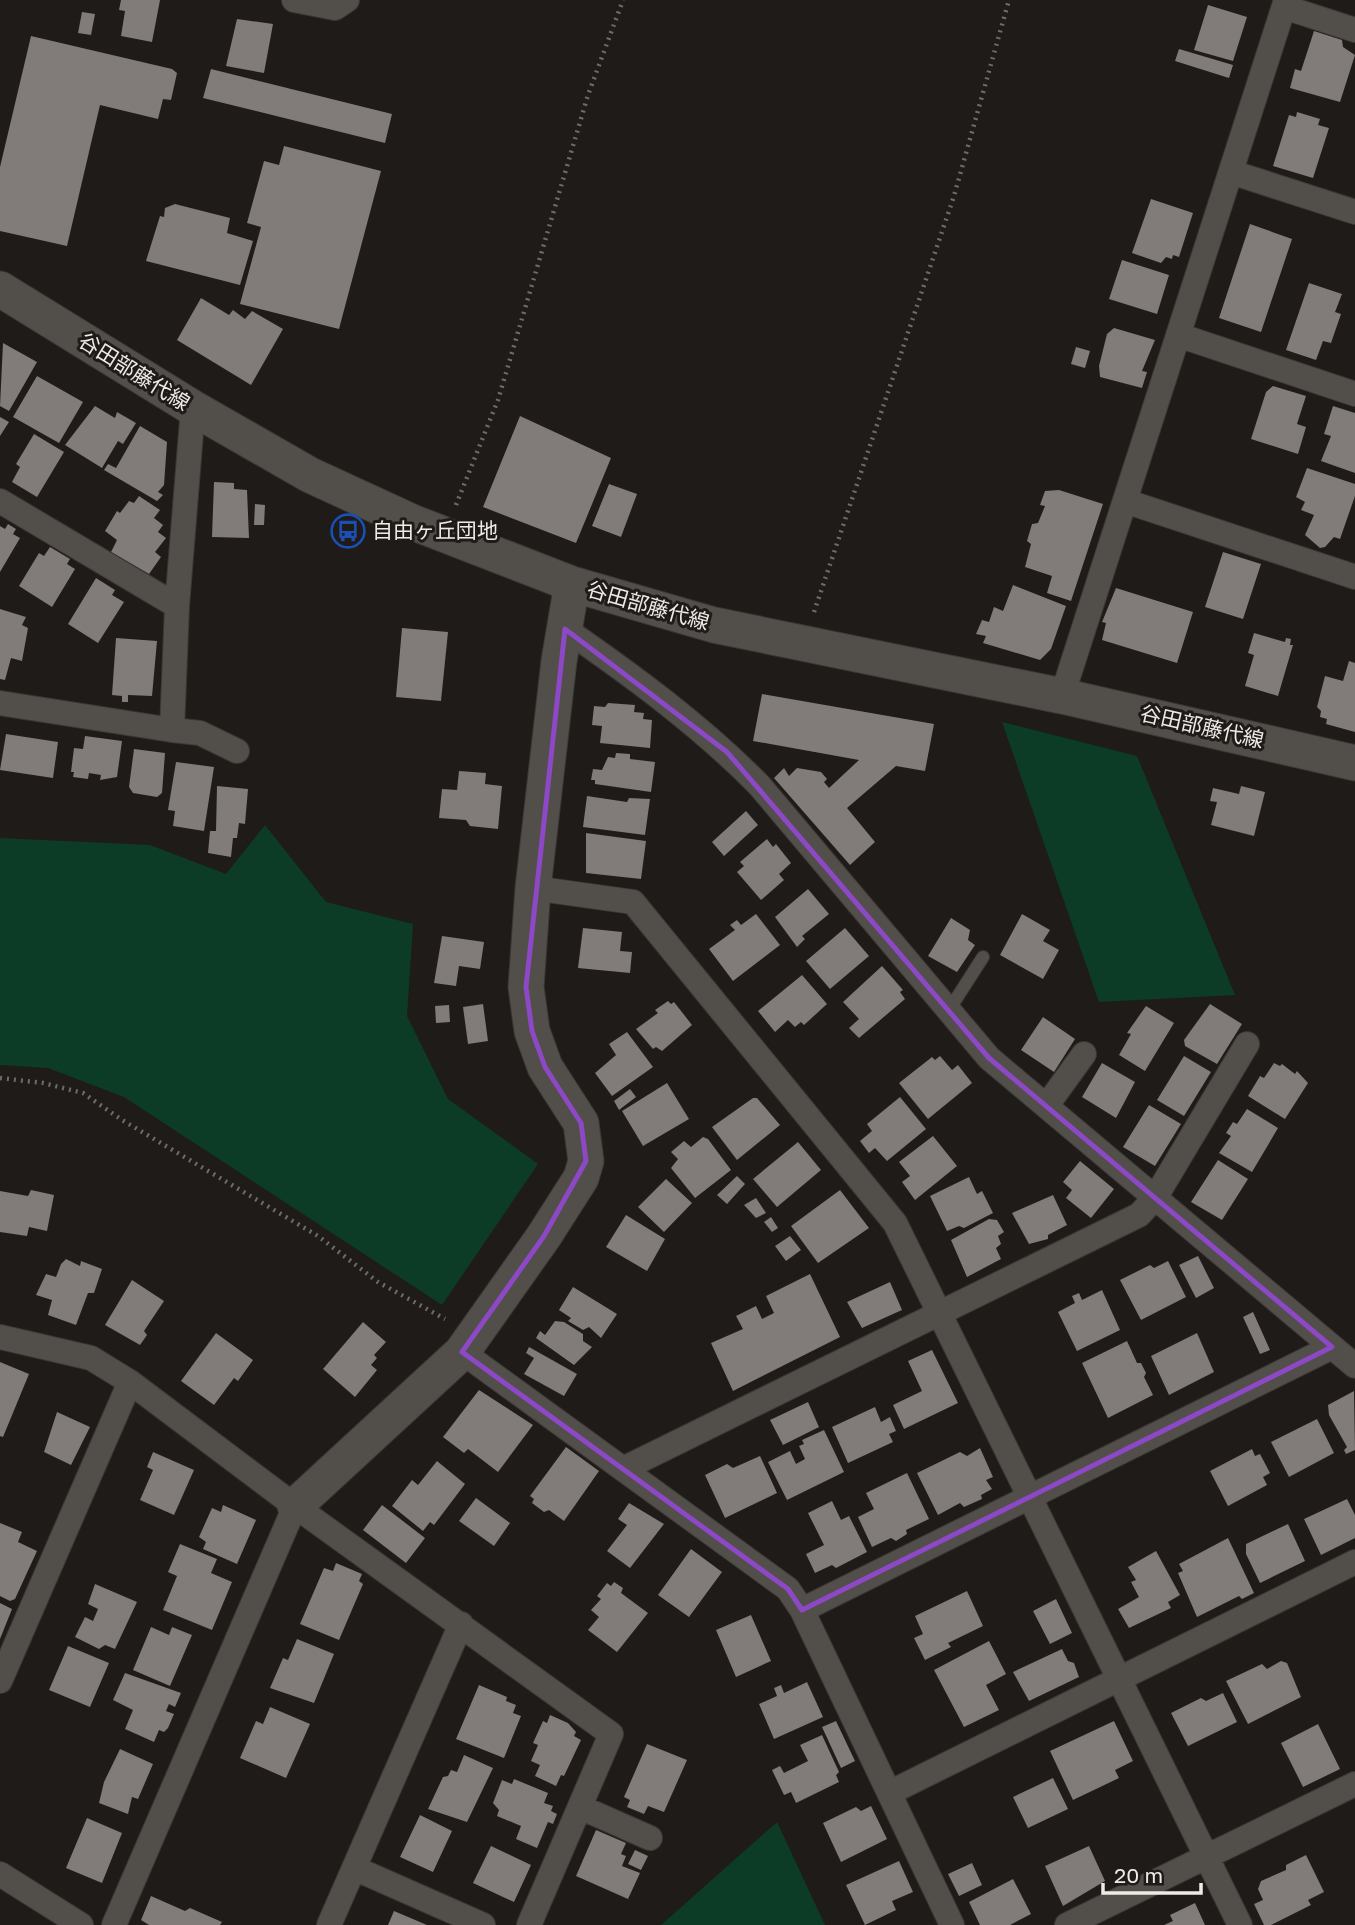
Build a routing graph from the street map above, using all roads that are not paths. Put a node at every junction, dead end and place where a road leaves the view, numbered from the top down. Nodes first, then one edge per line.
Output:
1 (294, 0) edge
2 (347, 0) edge
3 (1285, 3) edge
4 (1355, 30) edge
5 (1231, 172) junction
6 (1355, 212) edge
7 (0, 289) edge
8 (1178, 335) junction
9 (1355, 394) edge
10 (193, 408) junction
11 (0, 501) edge
12 (1125, 501) junction
13 (1355, 577) edge
14 (572, 584) junction
15 (177, 606) junction
16 (565, 629) junction
17 (1062, 696) junction
18 (0, 703) edge
19 (172, 730) junction
20 (237, 751) dead end
21 (1355, 763) edge
22 (533, 888) junction
23 (983, 957) dead end
24 (949, 1010) junction
25 (1247, 1044) dead end
26 (1084, 1054) dead end
27 (1047, 1105) junction
28 (1155, 1198) junction
29 (939, 1313) junction
30 (0, 1337) edge
31 (466, 1345) junction
32 (1332, 1347) junction
33 (1355, 1366) edge
34 (130, 1382) junction
35 (625, 1468) junction
36 (1030, 1498) junction
37 (295, 1506) junction
38 (1355, 1562) edge
39 (802, 1609) junction
40 (461, 1624) junction
41 (1119, 1679) junction
42 (0, 1681) edge
43 (1355, 1784) edge
44 (889, 1793) junction
45 (580, 1807) junction
46 (650, 1838) dead end
47 (1206, 1857) junction
48 (354, 1868) junction
49 (0, 1874) edge
50 (476, 1924) edge
51 (81, 1925) edge
52 (114, 1925) edge
53 (329, 1925) edge
54 (529, 1925) edge
55 (952, 1925) edge
56 (1067, 1925) edge
57 (1240, 1925) edge

1 - 2 street
3 - 4 street
3 - 5 street
5 - 6 street
5 - 8 street
7 - 10 main road, 谷田部藤代線
8 - 9 street
8 - 12 street
10 - 14 main road, 谷田部藤代線
10 - 15 street
11 - 15 street
12 - 13 street
12 - 17 street
14 - 16 main road
14 - 17 main road, 谷田部藤代線
15 - 19 street
16 - 22 main road
16 - 24 street
17 - 21 main road, 谷田部藤代線
18 - 19 street
19 - 20 street
22 - 29 street
22 - 31 main road
23 - 24 lane
24 - 27 street
25 - 28 street
26 - 27 street
27 - 28 street
28 - 29 street
28 - 32 street
29 - 35 street
29 - 36 street
30 - 34 street
31 - 35 street
31 - 37 main road
32 - 33 street
32 - 36 street
34 - 37 street
34 - 42 street
35 - 39 street
36 - 39 street
36 - 41 street
37 - 40 street
37 - 52 street
38 - 41 street
39 - 44 street
40 - 45 street
40 - 48 street
41 - 44 street
41 - 47 street
43 - 47 street
44 - 55 street
45 - 46 street
45 - 54 street
47 - 56 street
47 - 57 street
48 - 50 street
48 - 53 street
49 - 51 street

